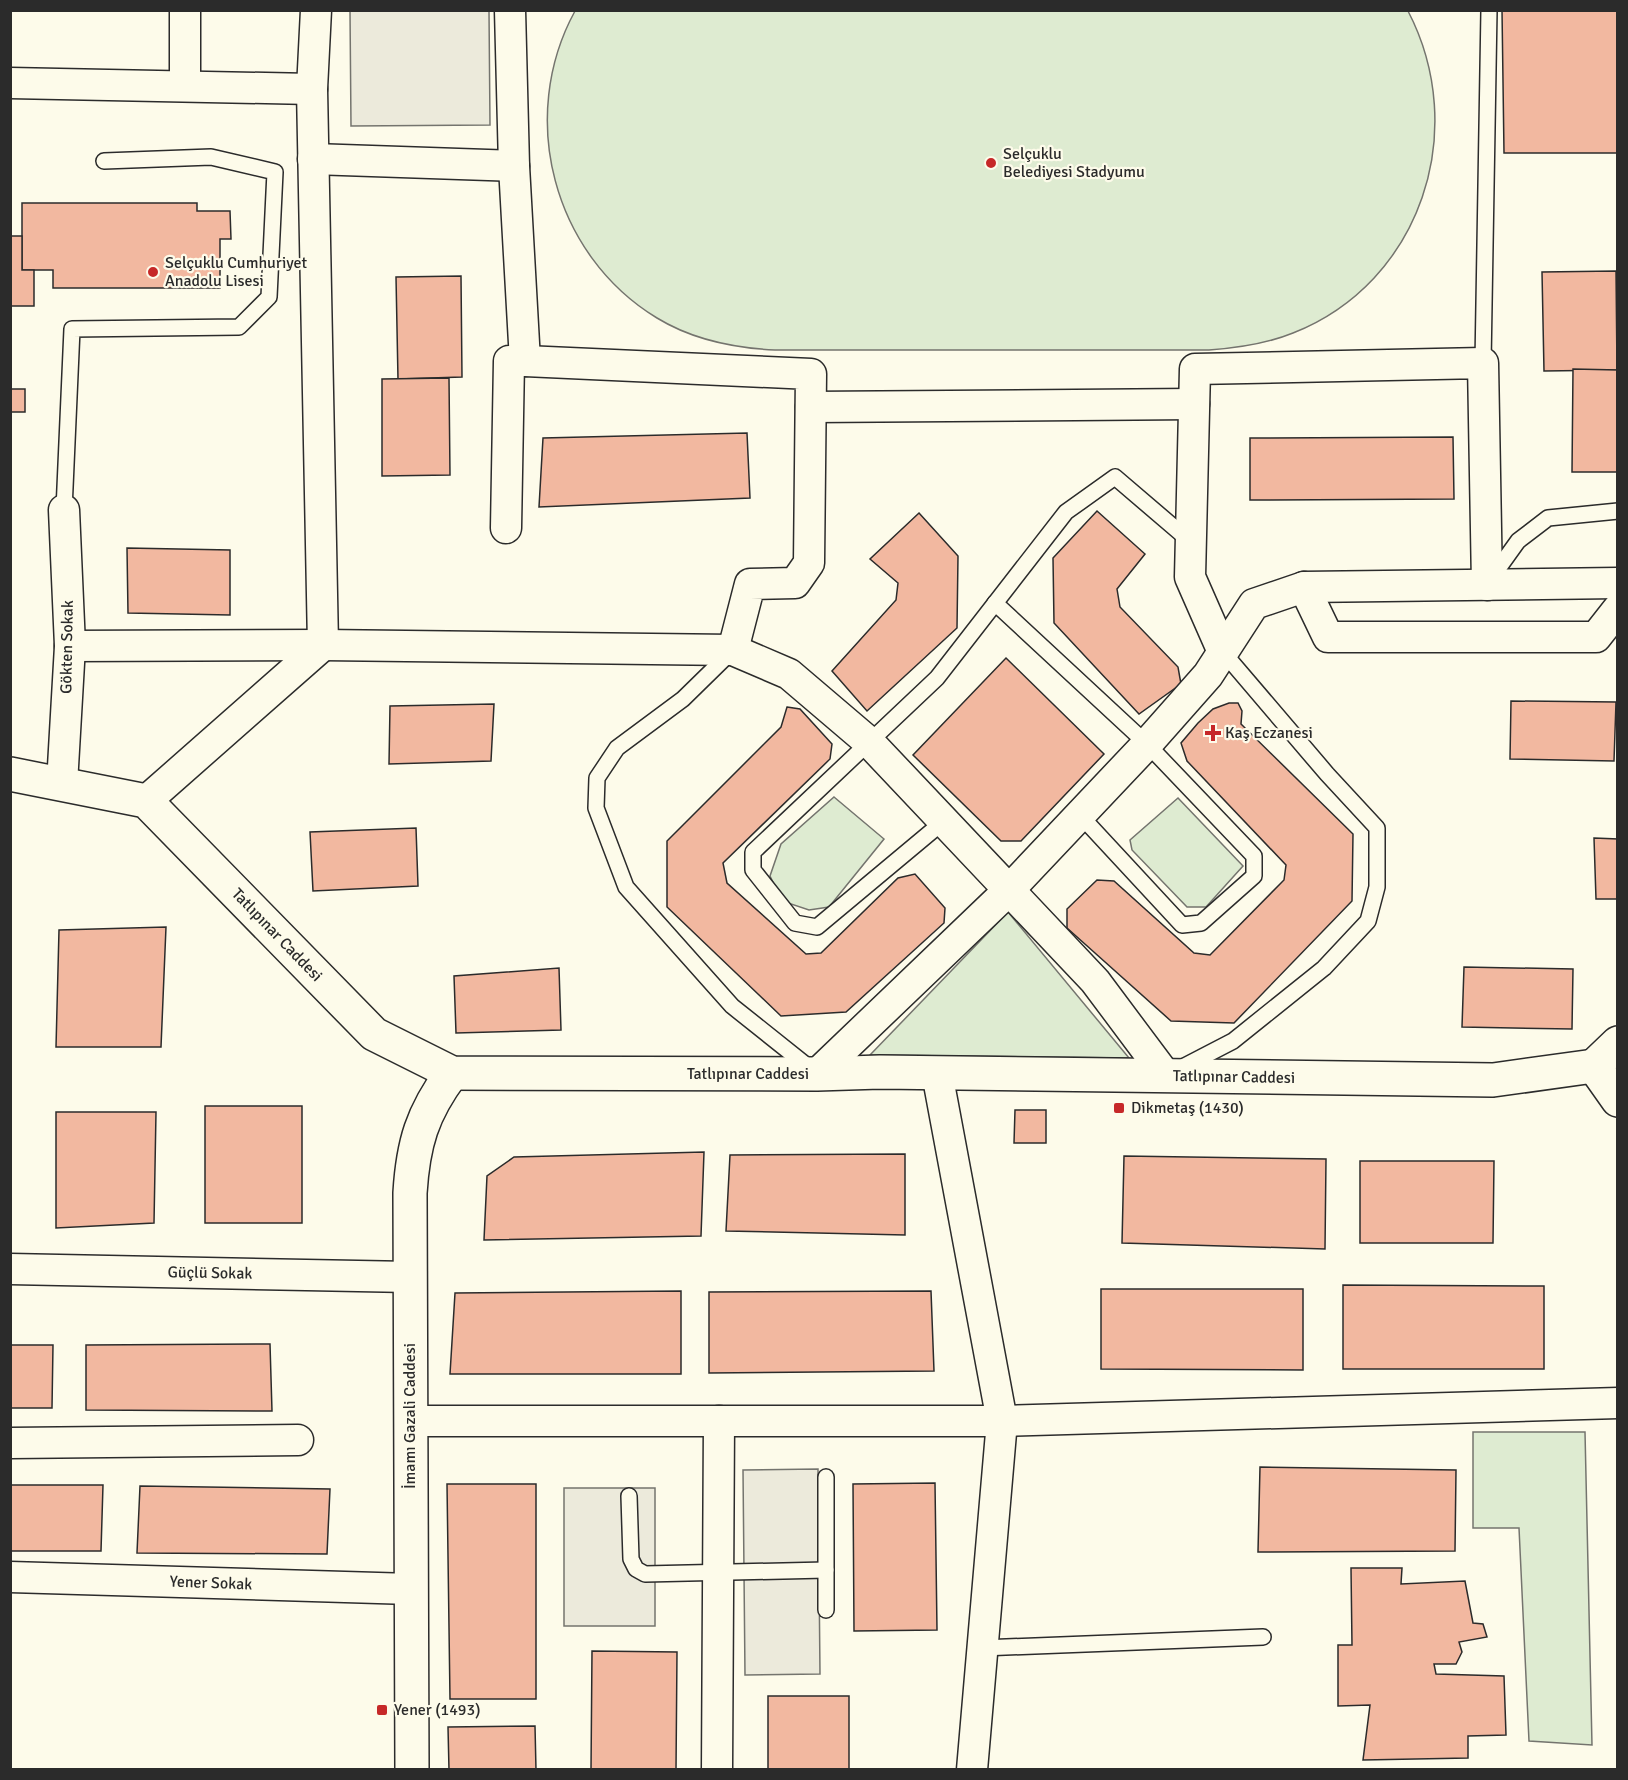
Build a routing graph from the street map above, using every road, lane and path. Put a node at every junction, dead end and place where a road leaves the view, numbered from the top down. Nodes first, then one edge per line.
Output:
1 (185, 10) edge
2 (315, 10) edge
3 (510, 10) edge
4 (1489, 10) edge
5 (10, 83) edge
6 (185, 86) junction
7 (312, 89) junction
8 (313, 159) junction
9 (104, 161) dead end
10 (514, 166) junction
11 (525, 362) junction
12 (1483, 363) junction
13 (1194, 404) junction
14 (811, 407) junction
15 (64, 510) joint
16 (1617, 511) edge
17 (506, 528) dead end
18 (1191, 542) junction
19 (1617, 583) edge
20 (1487, 585) junction
21 (1304, 587) junction
22 (995, 603) junction
23 (1617, 609) edge
24 (323, 645) junction
25 (70, 646) junction
26 (734, 650) junction
27 (1223, 652) junction
28 (870, 743) junction
29 (1147, 744) junction
30 (10, 774) edge
31 (62, 784) junction
32 (146, 801) junction
33 (1080, 815) junction
34 (944, 821) junction
35 (1010, 890) junction
36 (1617, 1043) edge
37 (1594, 1066) junction
38 (452, 1073) junction
39 (937, 1073) junction
40 (818, 1074) junction
41 (1166, 1076) junction
42 (1617, 1100) edge
43 (10, 1269) edge
44 (410, 1277) junction
45 (1617, 1403) edge
46 (1002, 1421) junction
47 (411, 1422) junction
48 (719, 1422) junction
49 (298, 1440) dead end
50 (10, 1443) edge
51 (826, 1477) dead end
52 (629, 1496) dead end
53 (826, 1570) junction
54 (718, 1571) junction
55 (10, 1577) edge
56 (411, 1589) junction
57 (826, 1610) dead end
58 (1263, 1637) dead end
59 (982, 1648) junction
60 (412, 1770) edge
61 (717, 1770) edge
62 (972, 1770) edge

1 - 6 street
2 - 7 street
3 - 10 street
4 - 12 lane
5 - 6 street
6 - 7 street
7 - 8 street
8 - 10 street
8 - 24 street
9 - 15 lane
10 - 11 street
11 - 14 street
11 - 17 street
12 - 13 street
12 - 20 street
13 - 14 street
13 - 18 street
14 - 26 street
15 - 25 street, Gökten Sokak
16 - 20 lane
18 - 22 lane
18 - 27 street
19 - 20 street
20 - 21 street
21 - 23 street
21 - 27 street
22 - 28 lane
22 - 29 lane
24 - 25 street
24 - 26 street
24 - 32 street
25 - 31 street, Gökten Sokak
26 - 28 street
26 - 40 lane
27 - 29 street
27 - 41 lane
28 - 34 street
28 - 34 lane
29 - 33 street
29 - 33 lane
30 - 31 street
31 - 32 street
32 - 38 street, Tatlıpınar Caddesi
33 - 35 street
34 - 35 street
35 - 40 street
35 - 41 street
36 - 37 street
37 - 41 street, Tatlıpınar Caddesi
37 - 42 street
38 - 40 street, Tatlıpınar Caddesi
38 - 44 street, İmamı Gazali Caddesi
39 - 40 street, Tatlıpınar Caddesi
39 - 41 street, Tatlıpınar Caddesi
39 - 46 street
43 - 44 street, Güçlü Sokak
44 - 47 street, İmamı Gazali Caddesi
45 - 46 street
46 - 48 street
46 - 59 street
47 - 48 street
47 - 56 street, İmamı Gazali Caddesi
48 - 54 street
49 - 50 street
51 - 53 lane
52 - 54 lane
53 - 54 lane
53 - 57 lane
54 - 61 street
55 - 56 street, Yener Sokak
56 - 60 street, İmamı Gazali Caddesi
58 - 59 lane
59 - 62 street

